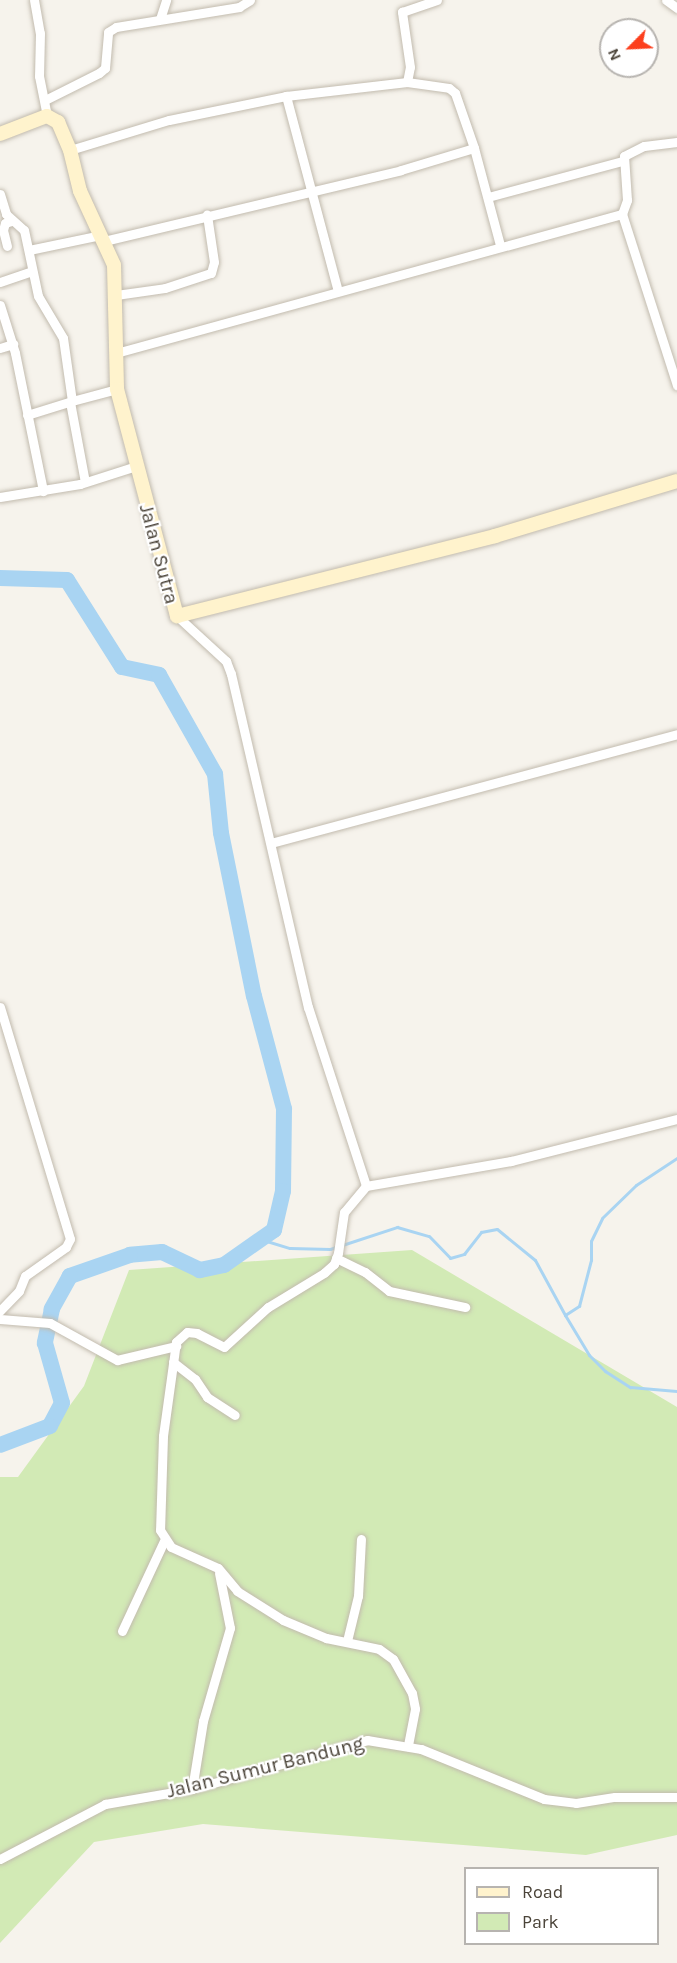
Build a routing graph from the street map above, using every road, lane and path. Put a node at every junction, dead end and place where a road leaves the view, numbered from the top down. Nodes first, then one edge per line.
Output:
1 (34, 0) edge
2 (166, 0) edge
3 (250, 0) edge
4 (437, 0) edge
5 (666, 0) edge
6 (677, 8) edge
7 (160, 19) junction
8 (407, 82) junction
9 (286, 96) junction
10 (45, 100) junction
11 (47, 116) junction
12 (0, 134) edge
13 (677, 142) edge
14 (474, 148) junction
15 (70, 150) junction
16 (622, 161) junction
17 (309, 192) junction
18 (0, 194) edge
19 (488, 197) junction
20 (207, 214) junction
21 (622, 214) junction
22 (11, 221) junction
23 (103, 238) junction
24 (500, 245) junction
25 (7, 246) dead end
26 (29, 250) junction
27 (32, 271) junction
28 (0, 282) edge
29 (339, 291) junction
30 (116, 295) junction
31 (0, 305) edge
32 (13, 344) junction
33 (0, 348) edge
34 (116, 354) junction
35 (677, 385) edge
36 (117, 389) junction
37 (71, 401) junction
38 (27, 415) junction
39 (136, 466) junction
40 (677, 481) edge
41 (85, 482) junction
42 (43, 491) junction
43 (0, 497) edge
44 (177, 616) junction
45 (677, 734) edge
46 (271, 843) junction
47 (0, 1006) edge
48 (677, 1119) edge
49 (366, 1186) junction
50 (337, 1255) junction
51 (465, 1307) dead end
52 (0, 1311) edge
53 (0, 1319) edge
54 (176, 1346) junction
55 (173, 1362) junction
56 (235, 1415) dead end
57 (361, 1539) dead end
58 (164, 1541) junction
59 (218, 1568) junction
60 (122, 1631) dead end
61 (347, 1641) junction
62 (408, 1746) junction
63 (192, 1789) junction
64 (677, 1797) edge
65 (0, 1859) edge

1 - 10 street
2 - 7 street
3 - 7 street
4 - 8 street
5 - 6 street
7 - 10 street
8 - 9 street
8 - 14 street
9 - 15 street
9 - 17 street
10 - 11 street
11 - 12 street
11 - 15 street, Jalan Sutra
13 - 16 street
14 - 17 street
14 - 19 street
15 - 23 street, Jalan Sutra
16 - 19 street
16 - 21 street
17 - 20 street
17 - 29 street
18 - 22 street
19 - 24 street
20 - 23 street
20 - 30 street
21 - 24 street
21 - 35 street
22 - 25 street
22 - 26 street
23 - 26 street
23 - 30 street, Jalan Sutra
24 - 29 street
26 - 27 street
27 - 28 street
27 - 37 street
29 - 34 street
30 - 34 street, Jalan Sutra
31 - 32 street
32 - 33 street
32 - 38 street
34 - 36 street, Jalan Sutra
36 - 37 street
36 - 39 street, Jalan Sutra
37 - 38 street
37 - 41 street
38 - 42 street
39 - 41 street
39 - 44 street, Jalan Sutra
40 - 44 street, Jalan Sutra
41 - 42 street
42 - 43 street
44 - 46 street
45 - 46 street
46 - 49 street
47 - 52 street
48 - 49 street
49 - 50 street
50 - 51 street
50 - 54 street
53 - 54 street
54 - 55 street
55 - 56 street
55 - 58 street
57 - 61 street
58 - 59 street
58 - 60 street
59 - 61 street
59 - 63 street
61 - 62 street
62 - 63 street, Jalan Sumur Bandung
62 - 64 street, Jalan Sumur Bandung
63 - 65 street, Jalan Sumur Bandung

